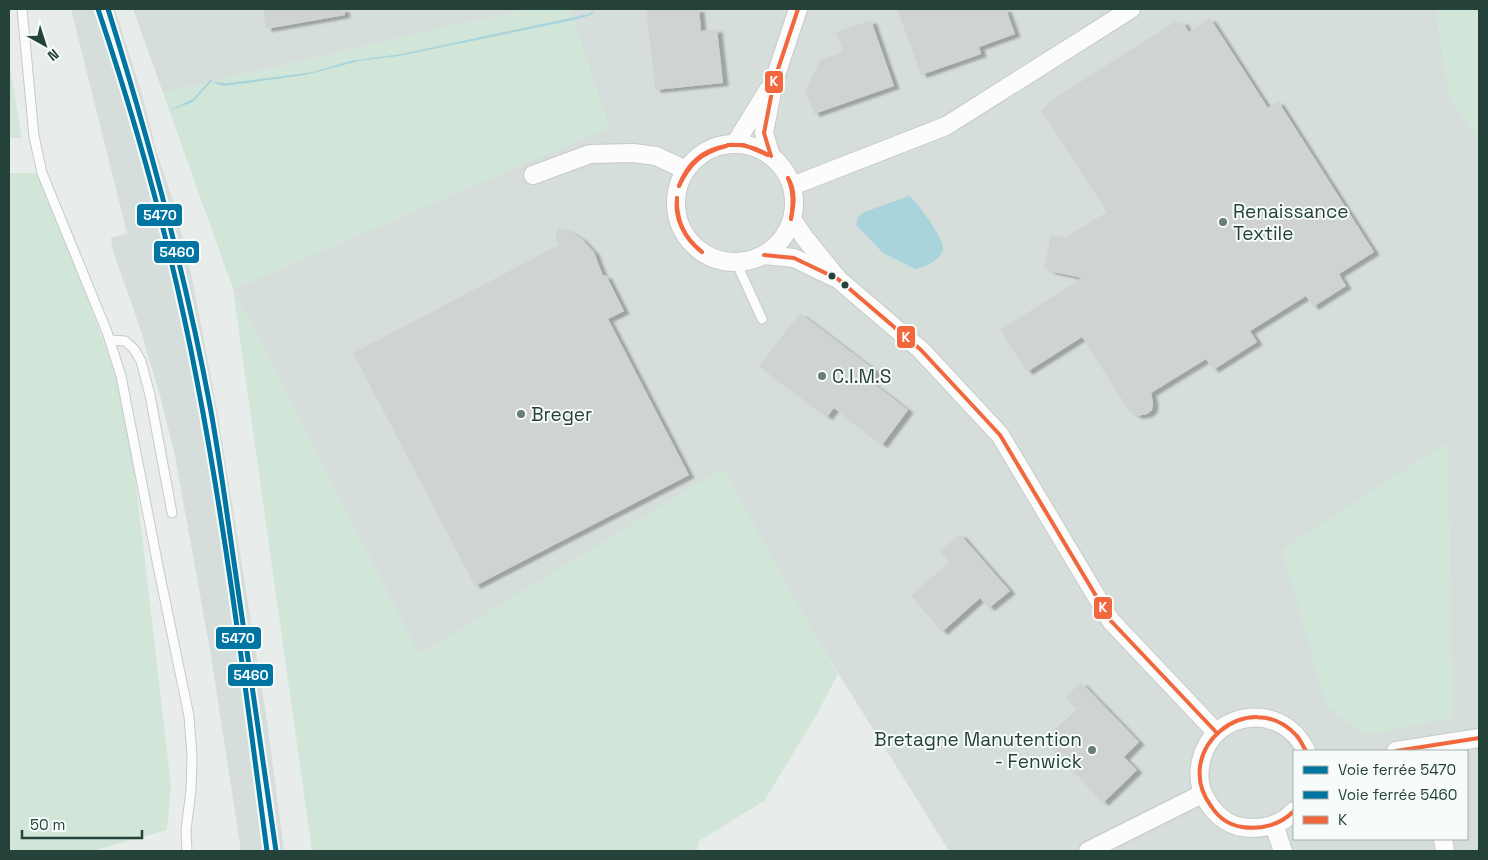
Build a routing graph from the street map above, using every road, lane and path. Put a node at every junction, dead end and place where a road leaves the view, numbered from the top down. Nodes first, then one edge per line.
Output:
1 (22, 9) edge
2 (798, 9) edge
3 (1131, 9) edge
4 (774, 81) junction
5 (735, 144) junction
6 (771, 156) junction
7 (686, 170) junction
8 (533, 175) dead end
9 (792, 186) junction
10 (792, 219) junction
11 (764, 254) junction
12 (736, 262) junction
13 (838, 279) junction
14 (762, 319) dead end
15 (110, 340) junction
16 (172, 513) dead end
17 (1216, 732) junction
18 (1479, 738) edge
19 (1426, 749) edge
20 (1305, 750) edge
21 (1411, 750) edge
22 (1202, 794) junction
23 (1293, 812) edge
24 (1274, 825) junction
25 (186, 851) edge
26 (1088, 851) edge
27 (1283, 851) edge

1 - 15 lane
2 - 4 street
3 - 9 street
4 - 5 street
4 - 6 street
5 - 6 street
5 - 7 street
6 - 9 street
7 - 8 street
7 - 12 street
9 - 10 street
10 - 11 street
10 - 13 street
11 - 12 street
11 - 13 street
12 - 14 lane
13 - 17 street
15 - 16 lane
15 - 25 lane
17 - 20 street
17 - 22 street
18 - 19 street
19 - 21 street
22 - 24 street
22 - 26 street
23 - 24 street
24 - 27 street

